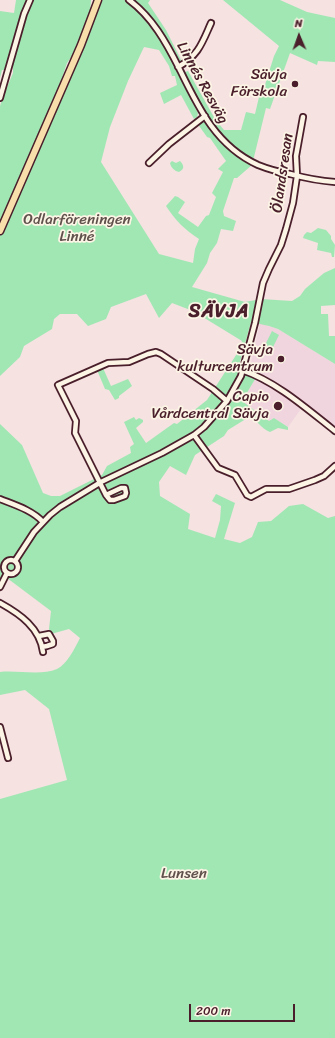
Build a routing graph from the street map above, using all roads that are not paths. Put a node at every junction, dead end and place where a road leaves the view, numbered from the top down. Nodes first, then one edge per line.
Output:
1 (30, 0) edge
2 (92, 0) edge
3 (98, 0) edge
4 (129, 0) edge
5 (92, 17) junction
6 (211, 23) dead end
7 (178, 67) junction
8 (0, 98) edge
9 (205, 116) junction
10 (303, 117) dead end
11 (149, 163) dead end
12 (297, 176) junction
13 (335, 182) edge
14 (0, 231) edge
15 (242, 370) junction
16 (227, 401) junction
17 (335, 431) edge
18 (194, 435) junction
19 (335, 466) edge
20 (101, 482) junction
21 (106, 495) dead end
22 (0, 499) edge
23 (43, 522) junction
24 (0, 560) edge
25 (15, 561) junction
26 (5, 562) junction
27 (7, 573) junction
28 (0, 586) edge
29 (0, 603) edge
30 (39, 636) junction
31 (0, 727) edge
32 (8, 758) dead end

1 - 8 street
2 - 5 main road
3 - 5 main road
4 - 7 street, Linnés Resväg
5 - 14 main road
6 - 7 street
7 - 9 street, Linnés Resväg
9 - 11 street
9 - 12 street, Linnés Resväg
10 - 12 street, Ölandsresan
12 - 13 street, Linnés Resväg
12 - 15 street, Ölandsresan
15 - 16 street, Ölandsresan
15 - 17 street
16 - 18 street, Ölandsresan
16 - 20 street
18 - 19 street
18 - 20 street, Ölandsresan
20 - 21 street
20 - 23 street, Ölandsresan
22 - 23 street
23 - 25 street, Ölandsresan
24 - 26 street
25 - 26 street
25 - 27 street
26 - 27 street
27 - 28 street
29 - 30 street
30 - 30 street
31 - 32 street

